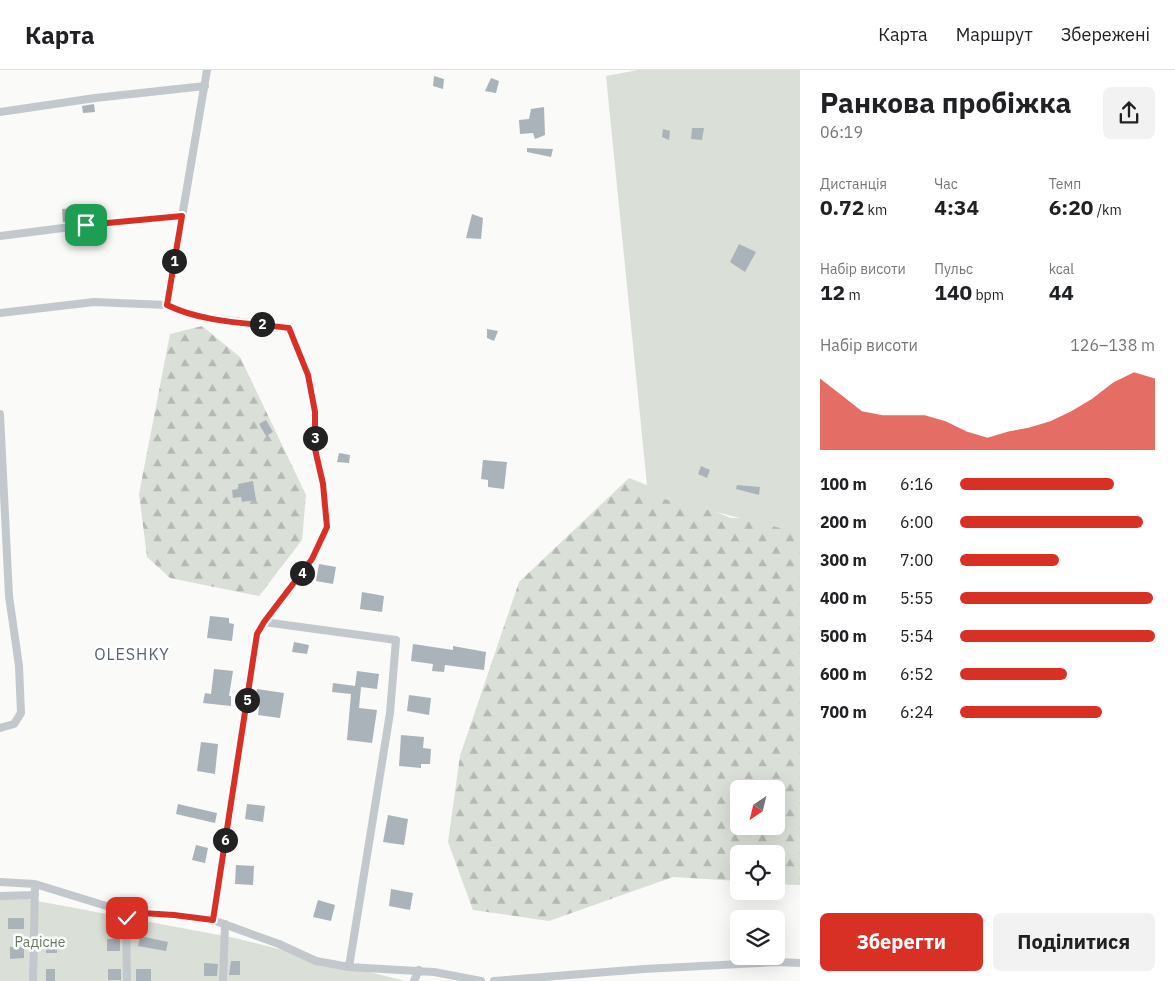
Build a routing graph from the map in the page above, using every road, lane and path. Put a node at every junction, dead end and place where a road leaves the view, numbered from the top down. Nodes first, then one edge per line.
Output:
1 (207, 70) edge
2 (205, 86) junction
3 (0, 112) edge
4 (182, 216) junction
5 (0, 236) edge
6 (167, 305) junction
7 (0, 313) edge
8 (0, 414) edge
9 (264, 622) junction
10 (0, 728) edge
11 (0, 882) edge
12 (35, 884) junction
13 (35, 895) junction
14 (0, 896) edge
15 (126, 912) junction
16 (213, 920) junction
17 (225, 924) junction
18 (800, 963) edge
19 (349, 967) junction
20 (419, 970) junction
21 (33, 981) edge
22 (127, 981) edge
23 (224, 981) edge
24 (414, 981) edge
25 (481, 981) edge
26 (494, 981) edge

1 - 2 street
2 - 3 street
2 - 4 street
4 - 5 street
4 - 6 street
6 - 7 street
6 - 9 street
8 - 10 street
9 - 16 street
9 - 19 street
11 - 12 street
12 - 13 street
12 - 15 street
13 - 14 street
13 - 21 street
15 - 16 street
15 - 22 street
16 - 17 street
17 - 19 street
17 - 23 street
18 - 26 street
19 - 20 street
20 - 24 street
20 - 25 street

